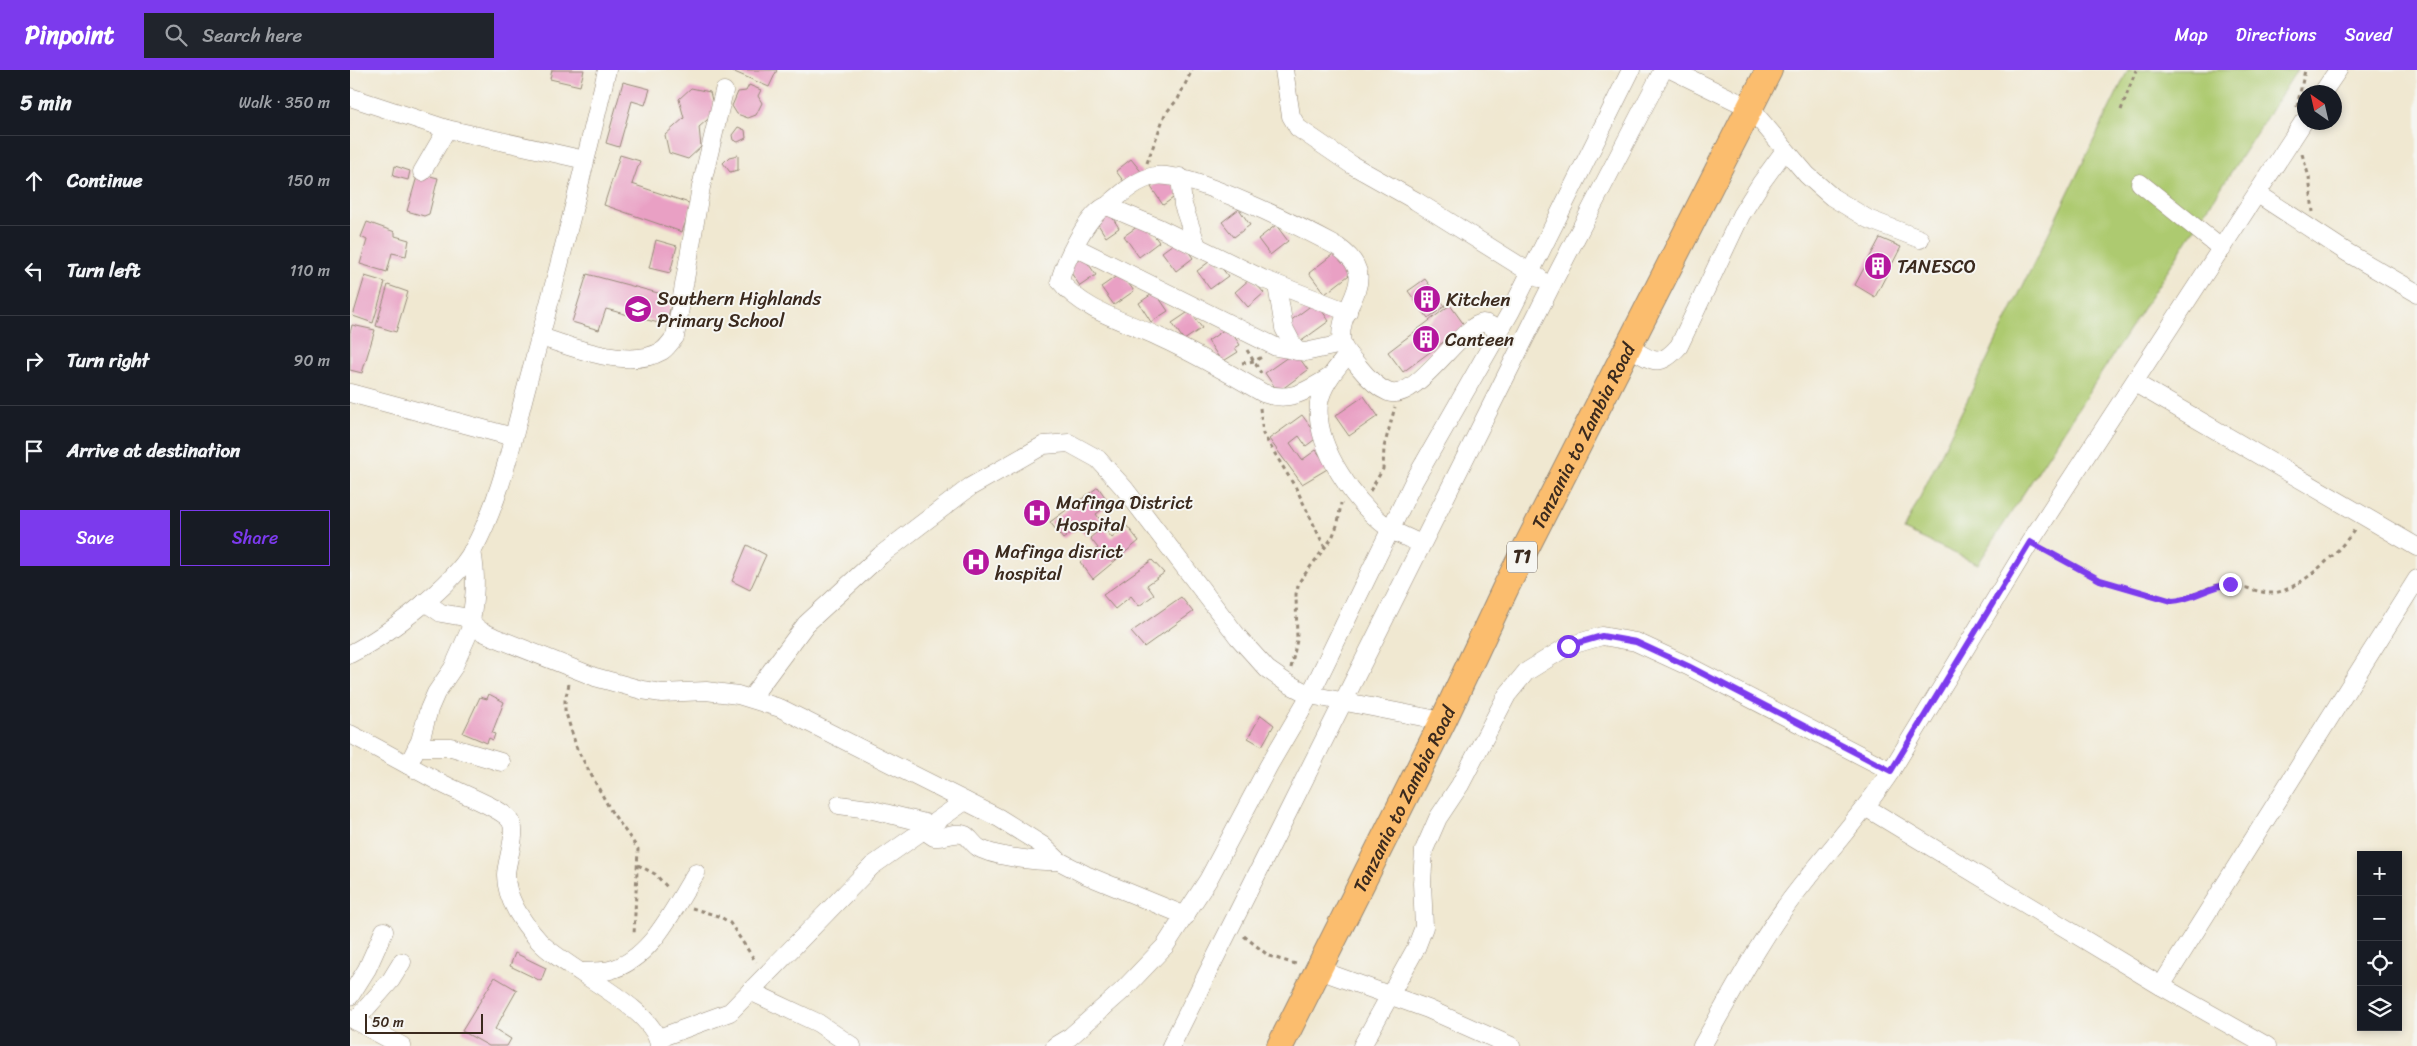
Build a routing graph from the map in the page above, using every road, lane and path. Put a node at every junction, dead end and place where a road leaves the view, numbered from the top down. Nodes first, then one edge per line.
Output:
1 (607, 70) edge
2 (1192, 70) edge
3 (1284, 70) edge
4 (1631, 70) edge
5 (1663, 70) edge
6 (1672, 70) edge
7 (1769, 70) edge
8 (2136, 70) edge
9 (2338, 70) edge
10 (2328, 85) edge
11 (724, 91) dead end
12 (350, 97) edge
13 (1750, 108) junction
14 (2121, 110) dead end
15 (447, 129) junction
16 (2298, 130) edge
17 (1785, 150) junction
18 (585, 160) junction
19 (422, 172) dead end
20 (1180, 177) junction
21 (1146, 178) junction
22 (2140, 183) dead end
23 (2258, 194) junction
24 (1107, 206) junction
25 (1920, 240) dead end
26 (1198, 246) junction
27 (1075, 247) junction
28 (2222, 249) junction
29 (1530, 273) junction
30 (1277, 285) junction
31 (1551, 286) junction
32 (2417, 293) edge
33 (1348, 312) junction
34 (1231, 325) junction
35 (1499, 332) junction
36 (541, 337) junction
37 (1628, 347) junction
38 (1345, 349) junction
39 (1296, 351) junction
40 (1330, 377) junction
41 (2135, 383) junction
42 (350, 393) edge
43 (1396, 394) junction
44 (1270, 395) junction
45 (513, 437) junction
46 (1342, 477) junction
47 (1362, 501) junction
48 (2364, 516) junction
49 (1389, 528) junction
50 (2030, 542) junction
51 (1422, 544) junction
52 (2417, 547) edge
53 (1325, 549) junction
54 (472, 552) junction
55 (2417, 579) edge
56 (424, 602) junction
57 (472, 622) junction
58 (350, 654) edge
59 (569, 666) junction
60 (1287, 683) junction
61 (1310, 695) junction
62 (751, 698) junction
63 (1341, 703) junction
64 (1443, 722) junction
65 (350, 734) edge
66 (417, 747) junction
67 (500, 762) dead end
68 (408, 765) junction
69 (1891, 771) junction
70 (965, 801) junction
71 (839, 805) dead end
72 (1867, 808) junction
73 (925, 827) junction
74 (1059, 861) junction
75 (638, 865) junction
76 (696, 873) dead end
77 (678, 900) junction
78 (1186, 916) junction
79 (1230, 928) junction
80 (384, 932) dead end
81 (634, 958) junction
82 (402, 962) dead end
83 (1319, 970) junction
84 (583, 972) junction
85 (764, 976) junction
86 (2161, 986) junction
87 (750, 991) junction
88 (1390, 994) junction
89 (350, 996) edge
90 (352, 1019) edge
91 (659, 1042) edge
92 (402, 1046) edge
93 (852, 1046) edge
94 (1055, 1046) edge
95 (1170, 1046) edge
96 (1280, 1046) edge
97 (1362, 1046) edge
98 (1511, 1046) edge
99 (1702, 1046) edge
100 (2267, 1046) edge

1 - 18 street
2 - 21 path
3 - 29 street
4 - 29 street
5 - 31 street
6 - 13 street
7 - 13 highway, Tanzania to Zambia Road / T1
8 - 14 path
9 - 10 street
11 - 36 street
12 - 15 street
13 - 17 street
13 - 37 highway, Tanzania to Zambia Road / T1
15 - 18 street
15 - 19 street
16 - 23 street
17 - 25 street
17 - 37 street
18 - 36 street
20 - 21 street
20 - 26 street
20 - 33 street
21 - 24 street
22 - 28 street
23 - 28 street
23 - 32 street
24 - 26 street
24 - 27 street
26 - 30 street
27 - 34 street
27 - 44 street
28 - 41 street
29 - 31 street
29 - 35 street
30 - 33 street
30 - 39 street
31 - 51 street
33 - 38 street
34 - 39 street
34 - 44 path
35 - 43 street
35 - 49 street
36 - 45 street
37 - 64 highway, Tanzania to Zambia Road / T1
38 - 39 street
38 - 40 street
38 - 43 street
40 - 44 street
40 - 46 street
41 - 48 street
41 - 50 street
42 - 45 street
43 - 47 path
44 - 53 path
45 - 54 street
46 - 47 street
46 - 53 path
47 - 49 street
48 - 50 path
48 - 52 street
49 - 51 street
49 - 61 street
50 - 69 street
51 - 63 street
53 - 60 path
54 - 56 street
54 - 57 street
55 - 86 street
56 - 57 street
56 - 58 street
57 - 59 street
57 - 66 street
59 - 62 street
59 - 75 path
60 - 61 street
60 - 62 street
61 - 63 street
61 - 78 street
62 - 70 street
63 - 64 street
63 - 79 street
64 - 83 highway, Tanzania to Zambia Road / T1
65 - 68 street
66 - 67 street
66 - 68 street
68 - 84 street
69 - 72 street
69 - 88 street
70 - 73 street
70 - 74 street
71 - 73 street
72 - 86 street
72 - 99 street
73 - 74 street
73 - 85 street
74 - 78 street
75 - 77 path
75 - 81 path
76 - 77 street
77 - 81 street
77 - 85 path
78 - 94 street
79 - 83 path
79 - 95 street
80 - 89 street
81 - 84 street
82 - 90 street
83 - 88 street
83 - 96 highway, Tanzania to Zambia Road / T1
84 - 91 street
85 - 87 street
86 - 100 street
87 - 91 street
87 - 93 street
88 - 97 street
88 - 98 street
90 - 92 street

